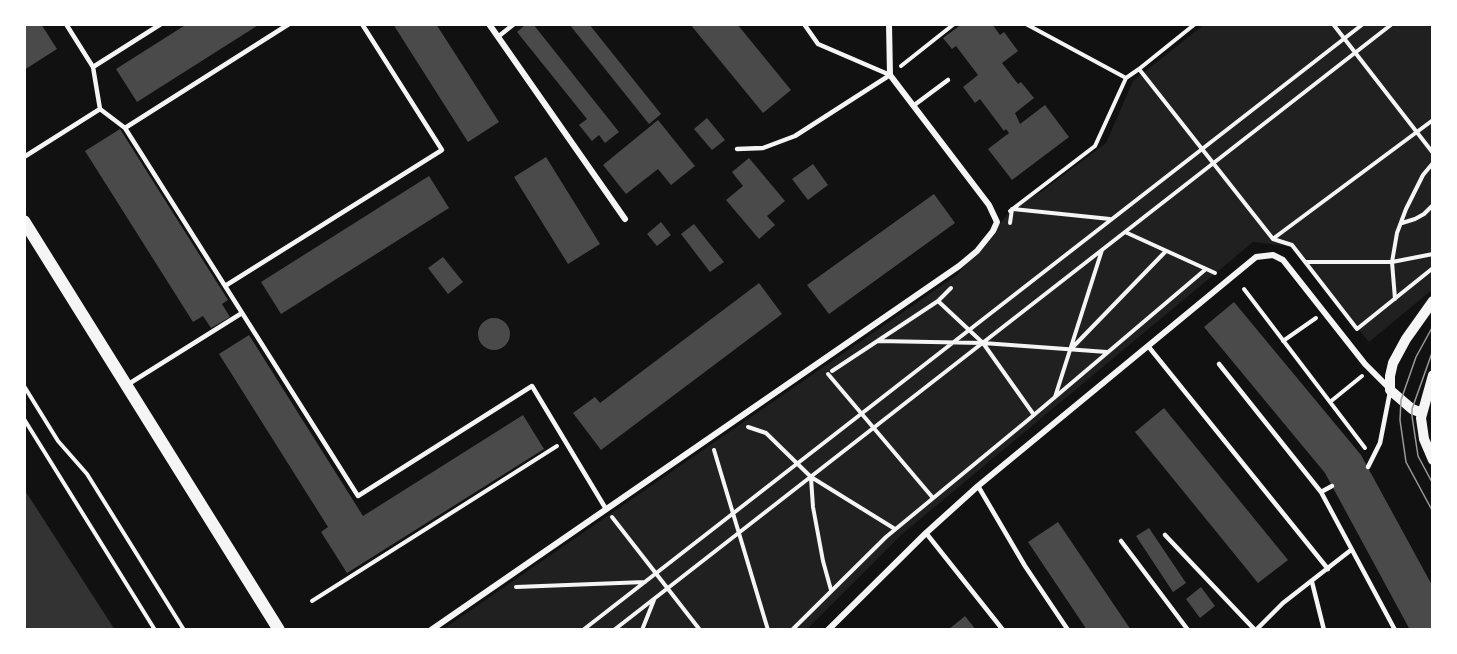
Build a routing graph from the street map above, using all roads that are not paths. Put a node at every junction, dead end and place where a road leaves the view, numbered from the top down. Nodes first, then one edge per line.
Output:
1 (66, 24) edge
2 (160, 24) edge
3 (290, 24) edge
4 (362, 24) edge
5 (489, 24) edge
6 (514, 24) edge
7 (804, 24) edge
8 (889, 24) edge
9 (499, 36) junction
10 (93, 67) junction
11 (890, 75) junction
12 (948, 80) dead end
13 (913, 106) junction
14 (100, 109) junction
15 (125, 128) junction
16 (737, 149) dead end
17 (24, 157) edge
18 (625, 219) dead end
19 (24, 221) edge
20 (225, 286) junction
21 (1433, 302) edge
22 (242, 313) junction
23 (1148, 346) junction
24 (1219, 364) dead end
25 (1433, 375) edge
26 (127, 385) junction
27 (1390, 390) junction
28 (1422, 413) junction
29 (1433, 460) edge
30 (1368, 467) dead end
31 (978, 486) junction
32 (1332, 486) dead end
33 (1321, 492) junction
34 (606, 509) junction
35 (926, 533) junction
36 (1165, 535) dead end
37 (1121, 541) dead end
38 (1352, 550) junction
39 (1328, 569) junction
40 (1312, 582) junction
41 (279, 630) edge
42 (431, 630) edge
43 (828, 630) edge
44 (1003, 630) edge
45 (1068, 630) edge
46 (1188, 630) edge
47 (1256, 630) edge
48 (1324, 630) edge
49 (1395, 630) edge

1 - 10 lane
2 - 10 lane
3 - 15 lane
4 - 20 lane
5 - 9 street
6 - 9 lane
7 - 11 lane
8 - 11 street
9 - 18 street
10 - 14 lane
11 - 13 street
11 - 16 lane
12 - 13 lane
13 - 34 street
14 - 15 lane
14 - 17 lane
15 - 20 lane
19 - 26 main road
20 - 22 lane
21 - 27 street
22 - 26 lane
22 - 34 lane
23 - 27 street
23 - 31 street
23 - 39 lane
24 - 33 lane
25 - 28 street
26 - 41 main road
27 - 28 street
27 - 30 lane
28 - 29 street
31 - 35 street
31 - 45 lane
32 - 33 lane
33 - 38 lane
34 - 42 street
35 - 43 street
35 - 44 lane
36 - 47 lane
37 - 46 lane
38 - 39 lane
38 - 49 lane
39 - 40 lane
40 - 47 lane
40 - 48 lane

